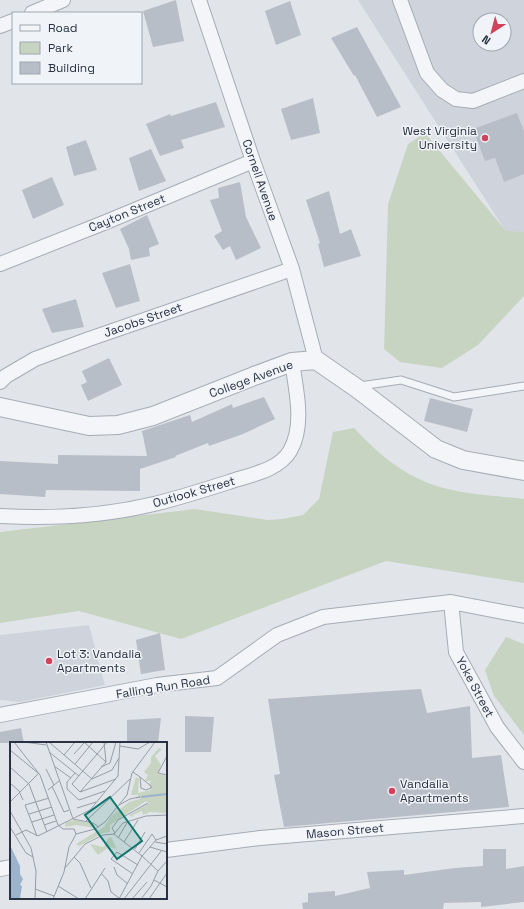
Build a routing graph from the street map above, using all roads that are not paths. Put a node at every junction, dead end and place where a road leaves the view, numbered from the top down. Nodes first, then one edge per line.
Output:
1 (63, 0) edge
2 (199, 0) edge
3 (400, 0) edge
4 (34, 12) edge
5 (12, 21) edge
6 (0, 26) edge
7 (524, 81) edge
8 (253, 160) junction
9 (0, 264) edge
10 (292, 269) junction
11 (316, 360) junction
12 (292, 362) junction
13 (0, 382) edge
14 (524, 386) edge
15 (356, 387) junction
16 (0, 407) edge
17 (524, 471) edge
18 (0, 516) edge
19 (451, 602) junction
20 (524, 616) edge
21 (0, 715) edge
22 (524, 762) edge
23 (524, 816) edge
24 (167, 850) edge
25 (10, 868) edge
26 (0, 869) edge

1 - 4 street
2 - 8 street, Cornell Avenue
3 - 7 street
5 - 6 street
8 - 9 street, Cayton Street
8 - 10 street, Cornell Avenue
10 - 11 street, Cornell Avenue
10 - 13 street, Jacobs Street
11 - 12 street, College Avenue
11 - 15 street
12 - 16 street, College Avenue
12 - 18 street, Outlook Street
14 - 15 lane
15 - 17 street
19 - 20 street, Falling Run Road
19 - 21 street, Falling Run Road
19 - 22 street, Yoke Street
23 - 24 street, Mason Street
25 - 26 street

